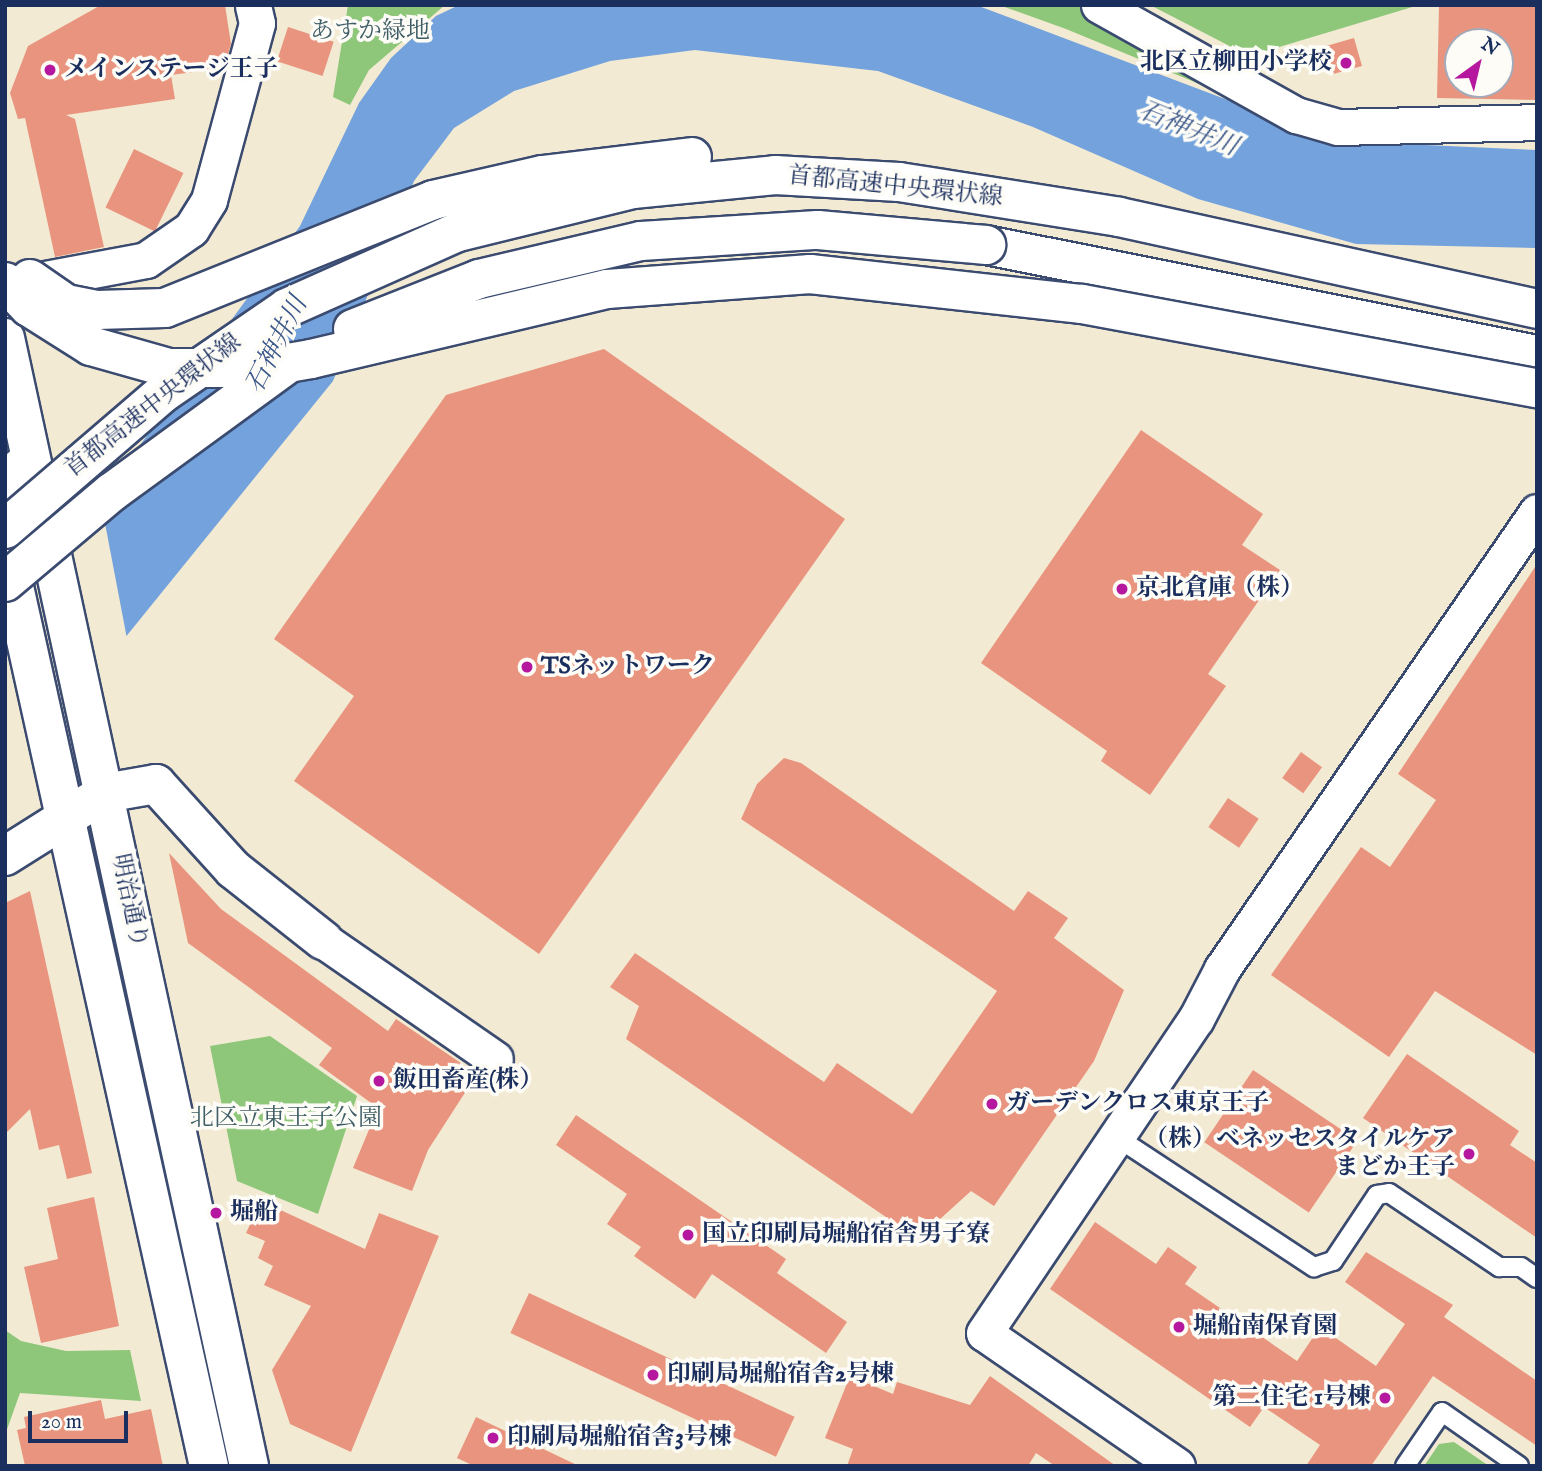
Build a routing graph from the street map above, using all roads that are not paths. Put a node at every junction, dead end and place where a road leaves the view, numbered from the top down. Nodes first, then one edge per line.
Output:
1 (253, 5) edge
2 (1098, 5) edge
3 (1537, 122) edge
4 (1119, 218) junction
5 (5, 257) edge
6 (5, 284) edge
7 (1537, 309) edge
8 (5, 338) edge
9 (1537, 355) edge
10 (1537, 388) edge
11 (18, 470) edge
12 (1537, 513) edge
13 (5, 529) edge
14 (5, 545) edge
15 (52, 560) junction
16 (9, 591) edge
17 (105, 793) junction
18 (68, 817) junction
19 (5, 856) edge
20 (323, 940) joint
21 (495, 1059) dead end
22 (1118, 1138) junction
23 (1537, 1278) edge
24 (209, 1466) edge
25 (249, 1466) edge
26 (1177, 1466) edge
27 (1405, 1466) edge
28 (1519, 1466) edge

1 - 6 street
2 - 3 street
4 - 5 main road, bridge
4 - 7 main road, 首都高速中央環状線, bridge
4 - 13 main road, 首都高速中央環状線, bridge
6 - 10 main road, bridge
8 - 11 main road, 明治通り
9 - 16 main road, 首都高速中央環状線, bridge
11 - 15 main road, 明治通り
12 - 22 street
14 - 16 main road, 明治通り
15 - 16 main road
15 - 17 main road, 明治通り
16 - 18 main road, 明治通り
17 - 18 main road
17 - 20 main road
17 - 25 main road, 明治通り
18 - 19 main road
18 - 24 main road, 明治通り
20 - 21 street
22 - 23 lane
22 - 26 street
27 - 28 lane

